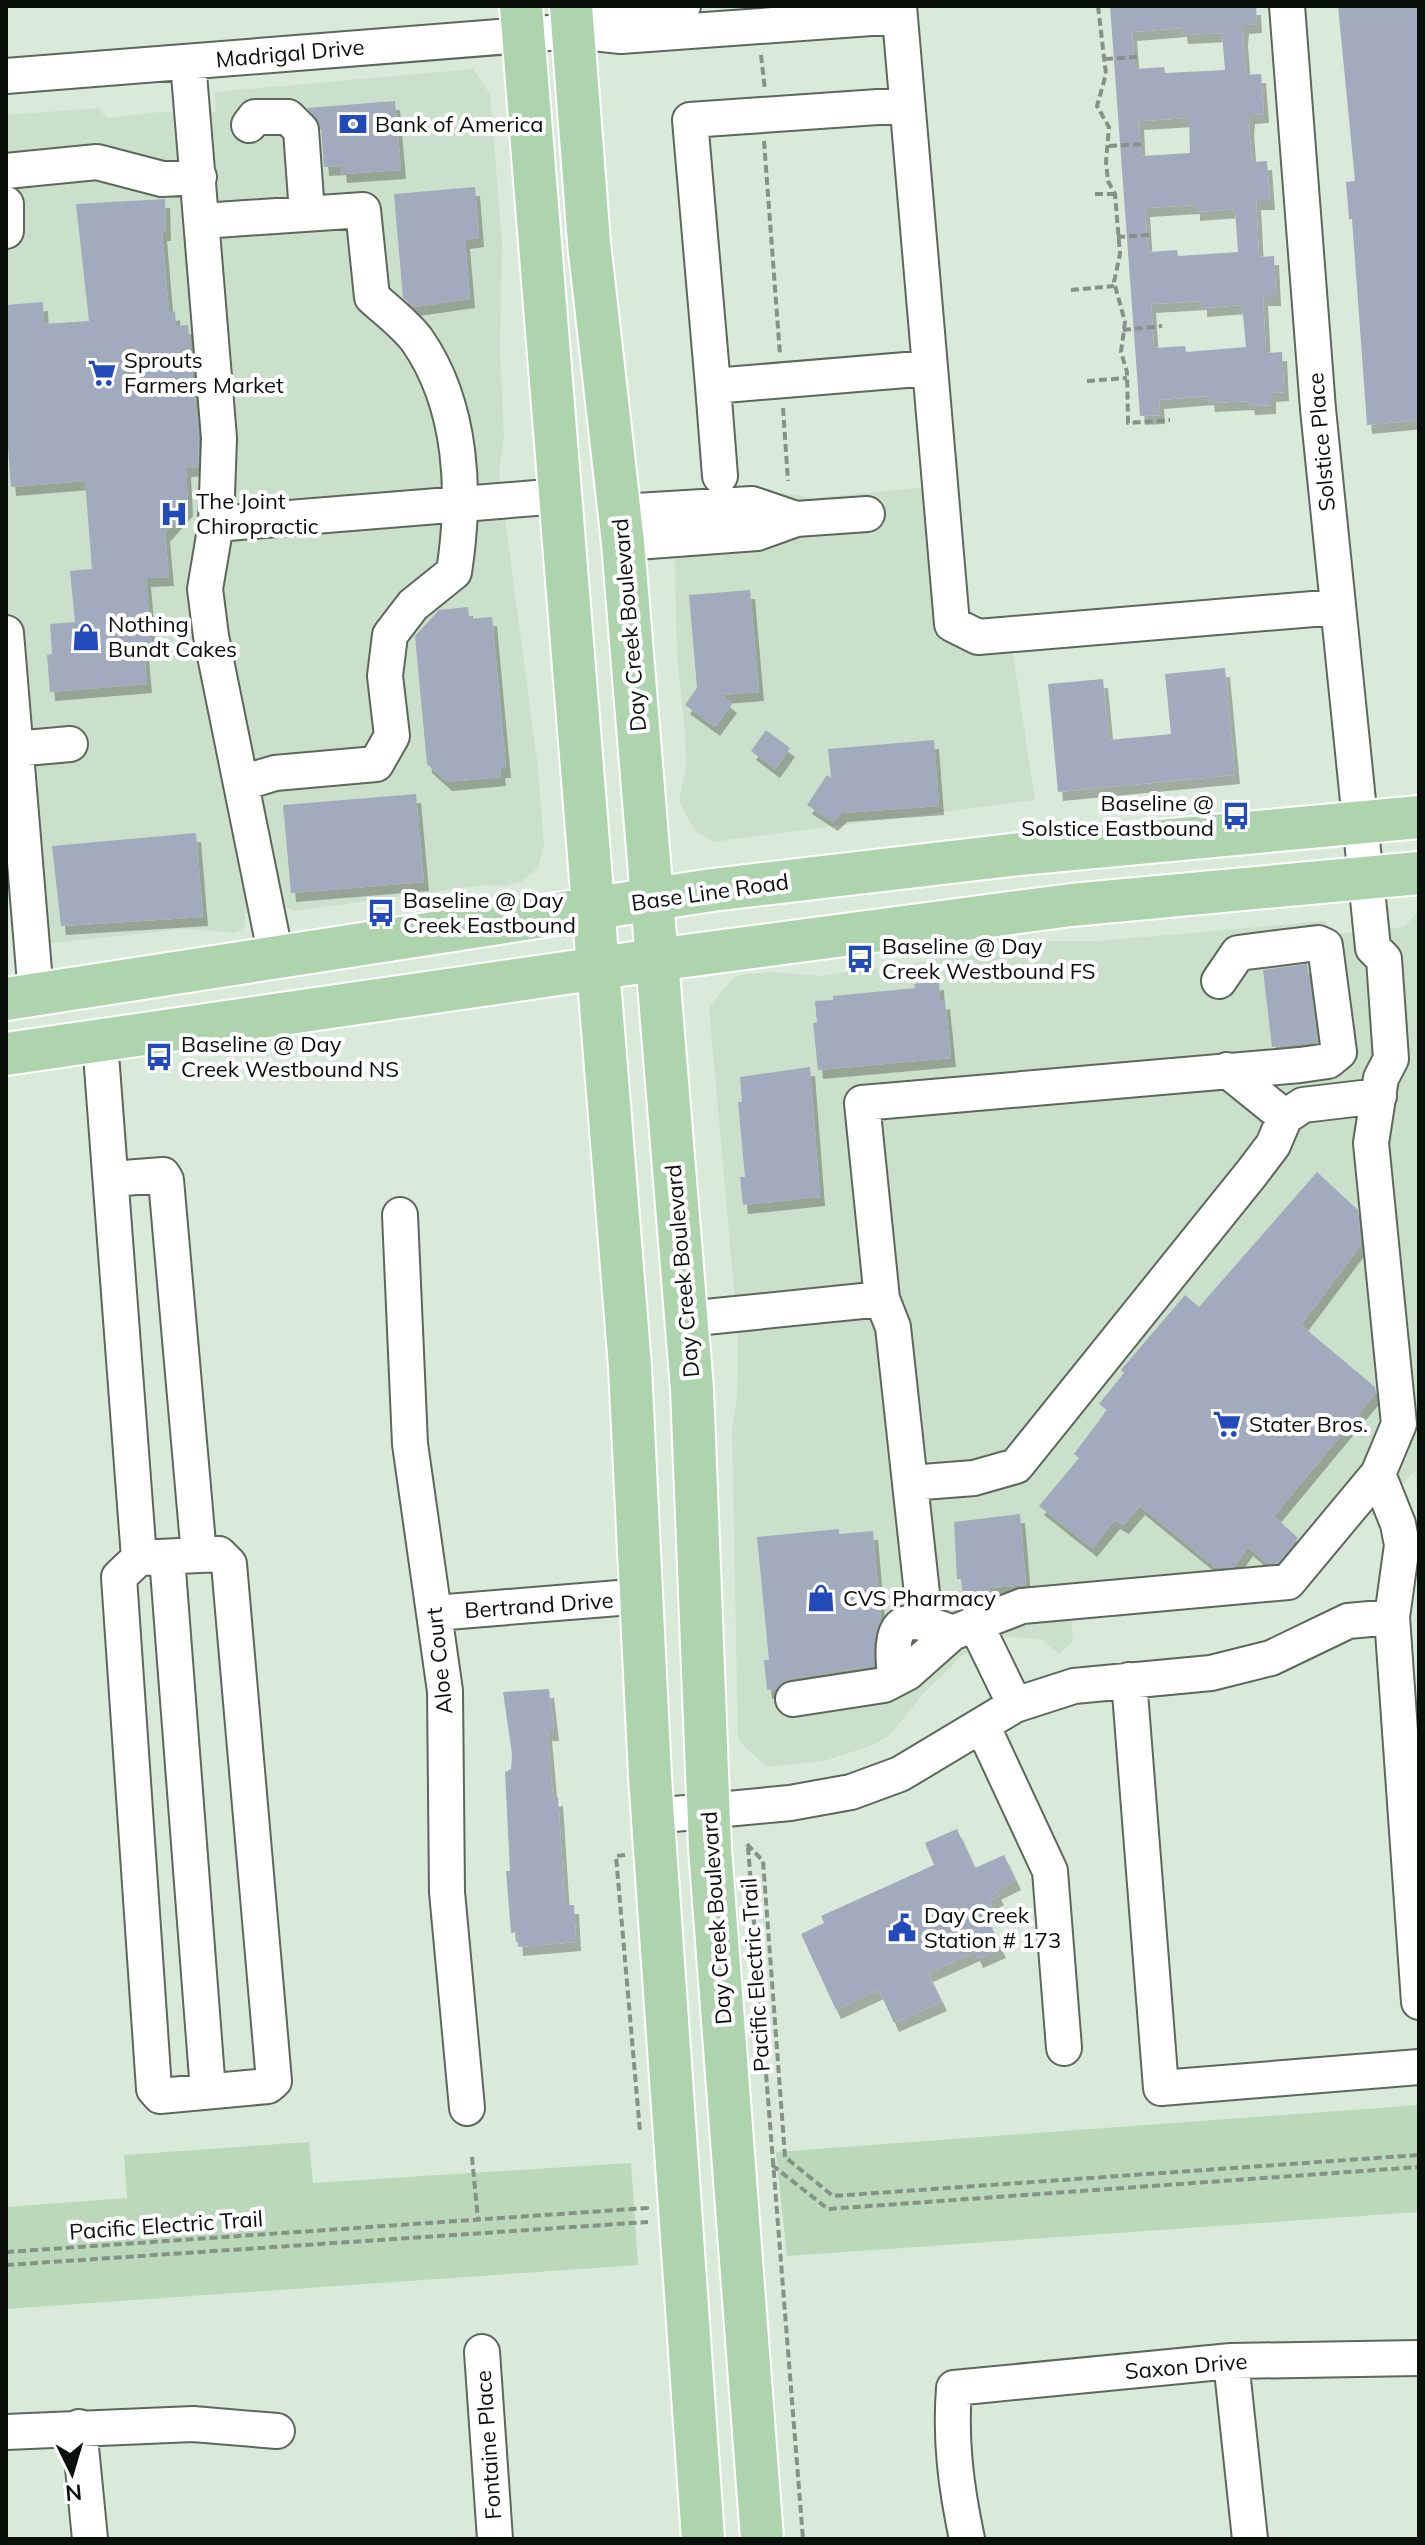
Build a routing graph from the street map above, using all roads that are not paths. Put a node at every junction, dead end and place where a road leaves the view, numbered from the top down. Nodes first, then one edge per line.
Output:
1 (683, 6) edge
2 (1287, 6) edge
3 (899, 11) edge
4 (573, 18) edge
5 (522, 20) edge
6 (188, 62) junction
7 (6, 76) edge
8 (907, 105) junction
9 (249, 125) dead end
10 (6, 171) edge
11 (199, 177) junction
12 (6, 204) edge
13 (307, 213) junction
14 (202, 221) junction
15 (6, 231) edge
16 (930, 368) junction
17 (713, 386) junction
18 (720, 476) dead end
19 (560, 496) junction
20 (460, 506) junction
21 (867, 514) dead end
22 (216, 524) junction
23 (622, 527) junction
24 (1337, 607) junction
25 (6, 633) edge
26 (70, 744) dead end
27 (15, 749) junction
28 (242, 783) junction
29 (1419, 817) edge
30 (1363, 821) junction
31 (1419, 873) edge
32 (1367, 878) junction
33 (651, 899) junction
34 (592, 909) junction
35 (276, 957) junction
36 (655, 960) junction
37 (597, 969) junction
38 (1219, 981) dead end
39 (21, 997) edge
40 (6, 1026) edge
41 (100, 1041) junction
42 (6, 1054) edge
43 (1227, 1070) junction
44 (1380, 1087) junction
45 (1285, 1117) junction
46 (111, 1179) junction
47 (400, 1215) dead end
48 (882, 1299) junction
49 (686, 1319) junction
50 (1378, 1474) junction
51 (910, 1483) junction
52 (168, 1557) junction
53 (643, 1596) junction
54 (435, 1613) junction
55 (1392, 1617) junction
56 (951, 1626) junction
57 (1129, 1680) junction
58 (793, 1699) dead end
59 (1015, 1705) junction
60 (982, 1725) junction
61 (708, 1811) junction
62 (653, 1816) junction
63 (1419, 2002) edge
64 (1064, 2048) dead end
65 (1419, 2067) edge
66 (208, 2091) junction
67 (467, 2108) dead end
68 (482, 2352) dead end
69 (1419, 2358) edge
70 (1231, 2361) junction
71 (79, 2427) junction
72 (277, 2431) dead end
73 (6, 2432) edge
74 (90, 2539) edge
75 (495, 2539) edge
76 (703, 2539) edge
77 (762, 2539) edge
78 (967, 2539) edge
79 (1250, 2539) edge

1 - 4 street
2 - 24 street, Solstice Place
3 - 4 street
3 - 8 street
4 - 5 street, Madrigal Drive
4 - 23 main road, Day Creek Boulevard
5 - 6 street, Madrigal Drive
5 - 19 main road
6 - 7 street, Madrigal Drive
6 - 11 street
8 - 16 street
8 - 17 street
9 - 13 street
10 - 11 street
11 - 14 street
12 - 15 street
13 - 14 street
13 - 20 street
14 - 22 street
16 - 17 street
16 - 24 street
17 - 18 street
19 - 20 street
19 - 34 main road
20 - 22 street
20 - 28 street
21 - 23 street
22 - 28 street
23 - 33 main road, Day Creek Boulevard
24 - 30 street, Solstice Place
25 - 27 street
26 - 27 street
27 - 39 street
28 - 35 street
29 - 30 main road, Base Line Road
30 - 32 street, Solstice Place
30 - 33 main road, Base Line Road
31 - 32 main road
32 - 36 main road
32 - 44 street, Solstice Place
33 - 34 main road, Base Line Road
33 - 36 main road, Day Creek Boulevard
34 - 35 main road, Base Line Road
34 - 37 main road
35 - 39 main road, Base Line Road
36 - 37 main road
36 - 49 main road, Day Creek Boulevard
37 - 41 main road
37 - 53 main road
38 - 43 street
39 - 40 main road
41 - 42 main road
41 - 46 street
43 - 45 street
43 - 48 street
44 - 45 street
44 - 50 street
45 - 51 street
46 - 52 street
46 - 52 street
47 - 54 street, Aloe Court
48 - 49 street
48 - 51 street
49 - 61 main road, Day Creek Boulevard
50 - 55 street
50 - 56 street
51 - 56 street
52 - 66 street
52 - 66 street
52 - 66 street
53 - 54 street, Bertrand Drive
53 - 62 main road
54 - 67 street, Aloe Court
55 - 57 street
55 - 63 street
56 - 58 street
56 - 59 street
57 - 59 street
57 - 65 street
59 - 60 street
60 - 61 street
60 - 64 street
61 - 62 street
61 - 77 main road, Day Creek Boulevard
62 - 76 main road
68 - 75 street, Fontaine Place
69 - 70 street, Saxon Drive
70 - 78 street, Saxon Drive
70 - 79 street
71 - 72 street
71 - 73 street
71 - 74 street

